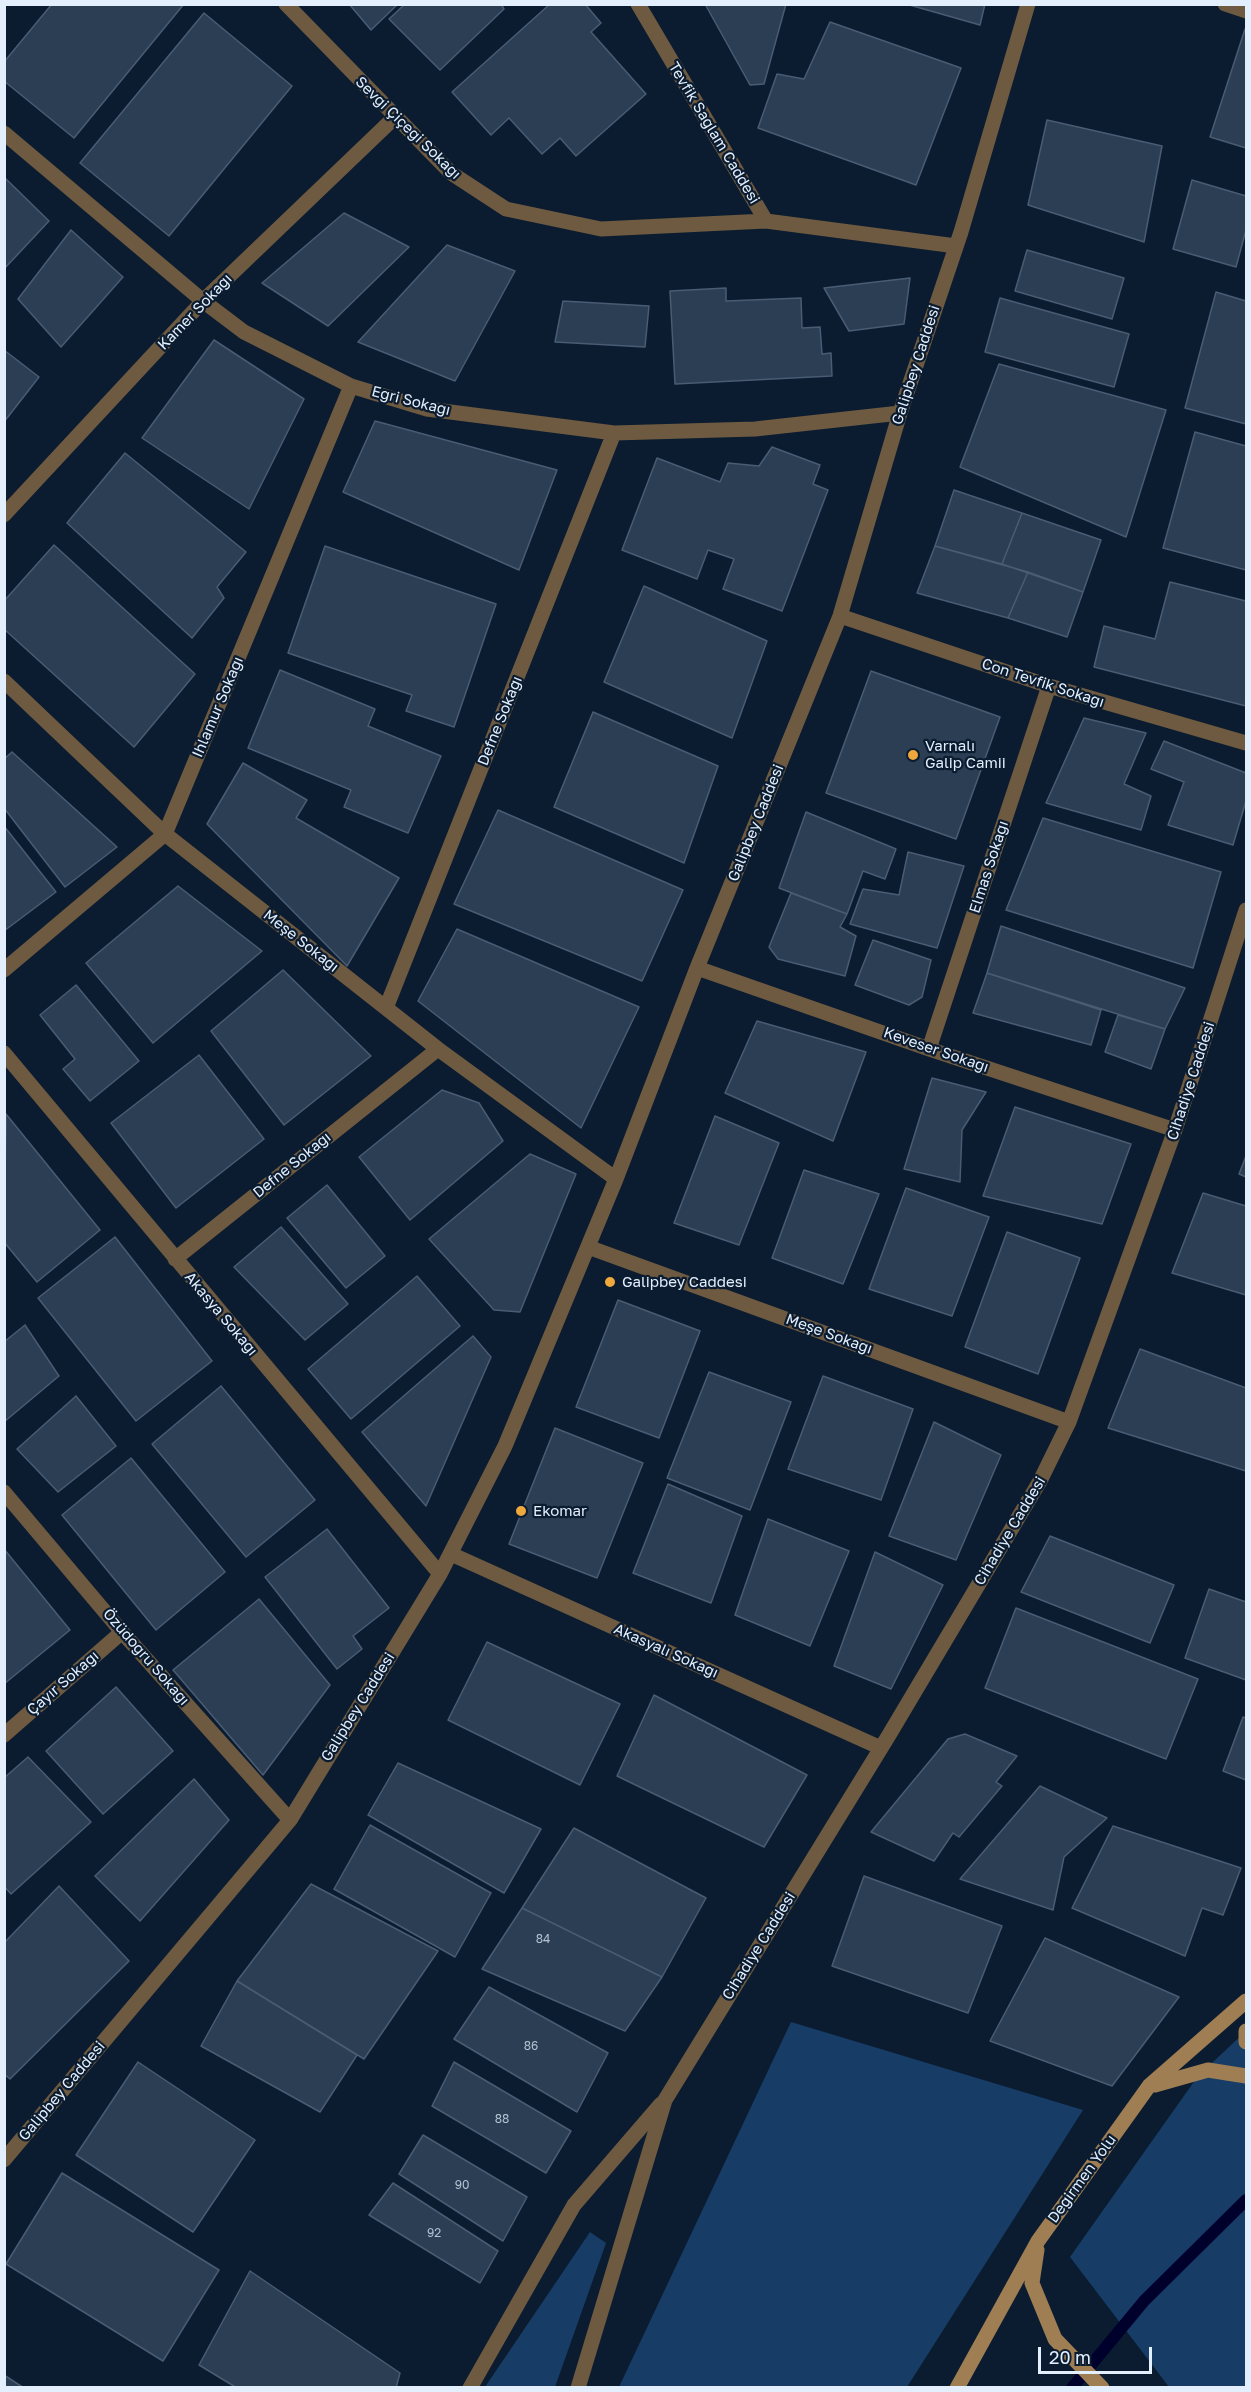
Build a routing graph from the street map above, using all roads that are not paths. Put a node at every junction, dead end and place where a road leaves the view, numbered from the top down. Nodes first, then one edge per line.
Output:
1 (286, 4) edge
2 (638, 4) edge
3 (1028, 4) edge
4 (1225, 4) edge
5 (1246, 11) edge
6 (394, 118) junction
7 (4, 133) edge
8 (766, 220) junction
9 (956, 246) junction
10 (202, 301) junction
11 (351, 386) junction
12 (900, 413) junction
13 (614, 433) junction
14 (5, 514) edge
15 (840, 616) junction
16 (4, 681) edge
17 (1049, 686) junction
18 (1246, 744) edge
19 (165, 834) junction
20 (1246, 910) edge
21 (697, 968) junction
22 (4, 970) edge
23 (386, 1008) junction
24 (438, 1049) junction
25 (929, 1049) junction
26 (4, 1053) edge
27 (1175, 1130) junction
28 (616, 1179) junction
29 (588, 1246) junction
30 (175, 1259) junction
31 (1069, 1422) junction
32 (4, 1492) edge
33 (451, 1554) junction
34 (440, 1574) junction
35 (122, 1632) junction
36 (4, 1735) edge
37 (881, 1748) junction
38 (290, 1820) junction
39 (1246, 2001) edge
40 (1246, 2031) edge
41 (1246, 2042) edge
42 (1246, 2076) edge
43 (1149, 2086) junction
44 (665, 2100) junction
45 (4, 2160) edge
46 (1038, 2241) junction
47 (470, 2388) edge
48 (578, 2388) edge
49 (957, 2388) edge
50 (1102, 2388) edge

1 - 6 street, Sevgi Çiçeği Sokağı
2 - 8 street, Tevfik Sağlam Caddesi
3 - 9 street, Galipbey Caddesi
4 - 5 street
6 - 8 street, Sevgi Çiçeği Sokağı
6 - 10 street, Kamer Sokağı
7 - 10 street, Eğri Sokağı
8 - 9 street, Tevfik Sağlam Caddesi
9 - 12 street, Galipbey Caddesi
10 - 11 street, Eğri Sokağı
10 - 14 street, Kamer Sokağı
11 - 13 street, Eğri Sokağı
11 - 19 street, Ihlamur Sokağı
12 - 13 street, Eğri Sokağı
12 - 15 street, Galipbey Caddesi
13 - 23 street, Defne Sokağı
15 - 17 street, Con Tevfik Sokağı
15 - 21 street, Galipbey Caddesi
16 - 19 street, Meşe Sokağı
17 - 18 street, Con Tevfik Sokağı
17 - 25 street, Elmas Sokağı
19 - 22 street, Ihlamur Sokağı
19 - 23 street, Meşe Sokağı
20 - 27 street, Cihadiye Caddesi
21 - 25 street, Keveser Sokağı
21 - 28 street, Galipbey Caddesi
23 - 24 street, Meşe Sokağı
24 - 28 street, Meşe Sokağı
24 - 30 street, Defne Sokağı
25 - 27 street, Keveser Sokağı
26 - 30 street, Akasya Sokağı
27 - 31 street, Cihadiye Caddesi
28 - 29 street, Galipbey Caddesi
29 - 31 street, Meşe Sokağı
29 - 33 street, Galipbey Caddesi
30 - 34 street, Akasya Sokağı
31 - 37 street, Cihadiye Caddesi
32 - 35 street, Özüdoğru Sokağı
33 - 34 street, Galipbey Caddesi
33 - 37 street, Akasyalı Sokağı
34 - 38 street, Galipbey Caddesi
35 - 36 street, Çayır Sokağı
35 - 38 street, Özüdoğru Sokağı
37 - 44 street, Cihadiye Caddesi
38 - 45 street, Galipbey Caddesi
39 - 43 main road, Değirmen Yolu
40 - 41 main road
42 - 43 main road
43 - 46 main road, Değirmen Yolu
44 - 47 street, Cihadiye Caddesi
44 - 48 street, Cihadiye Caddesi
46 - 49 main road, Değirmen Yolu
46 - 50 main road

